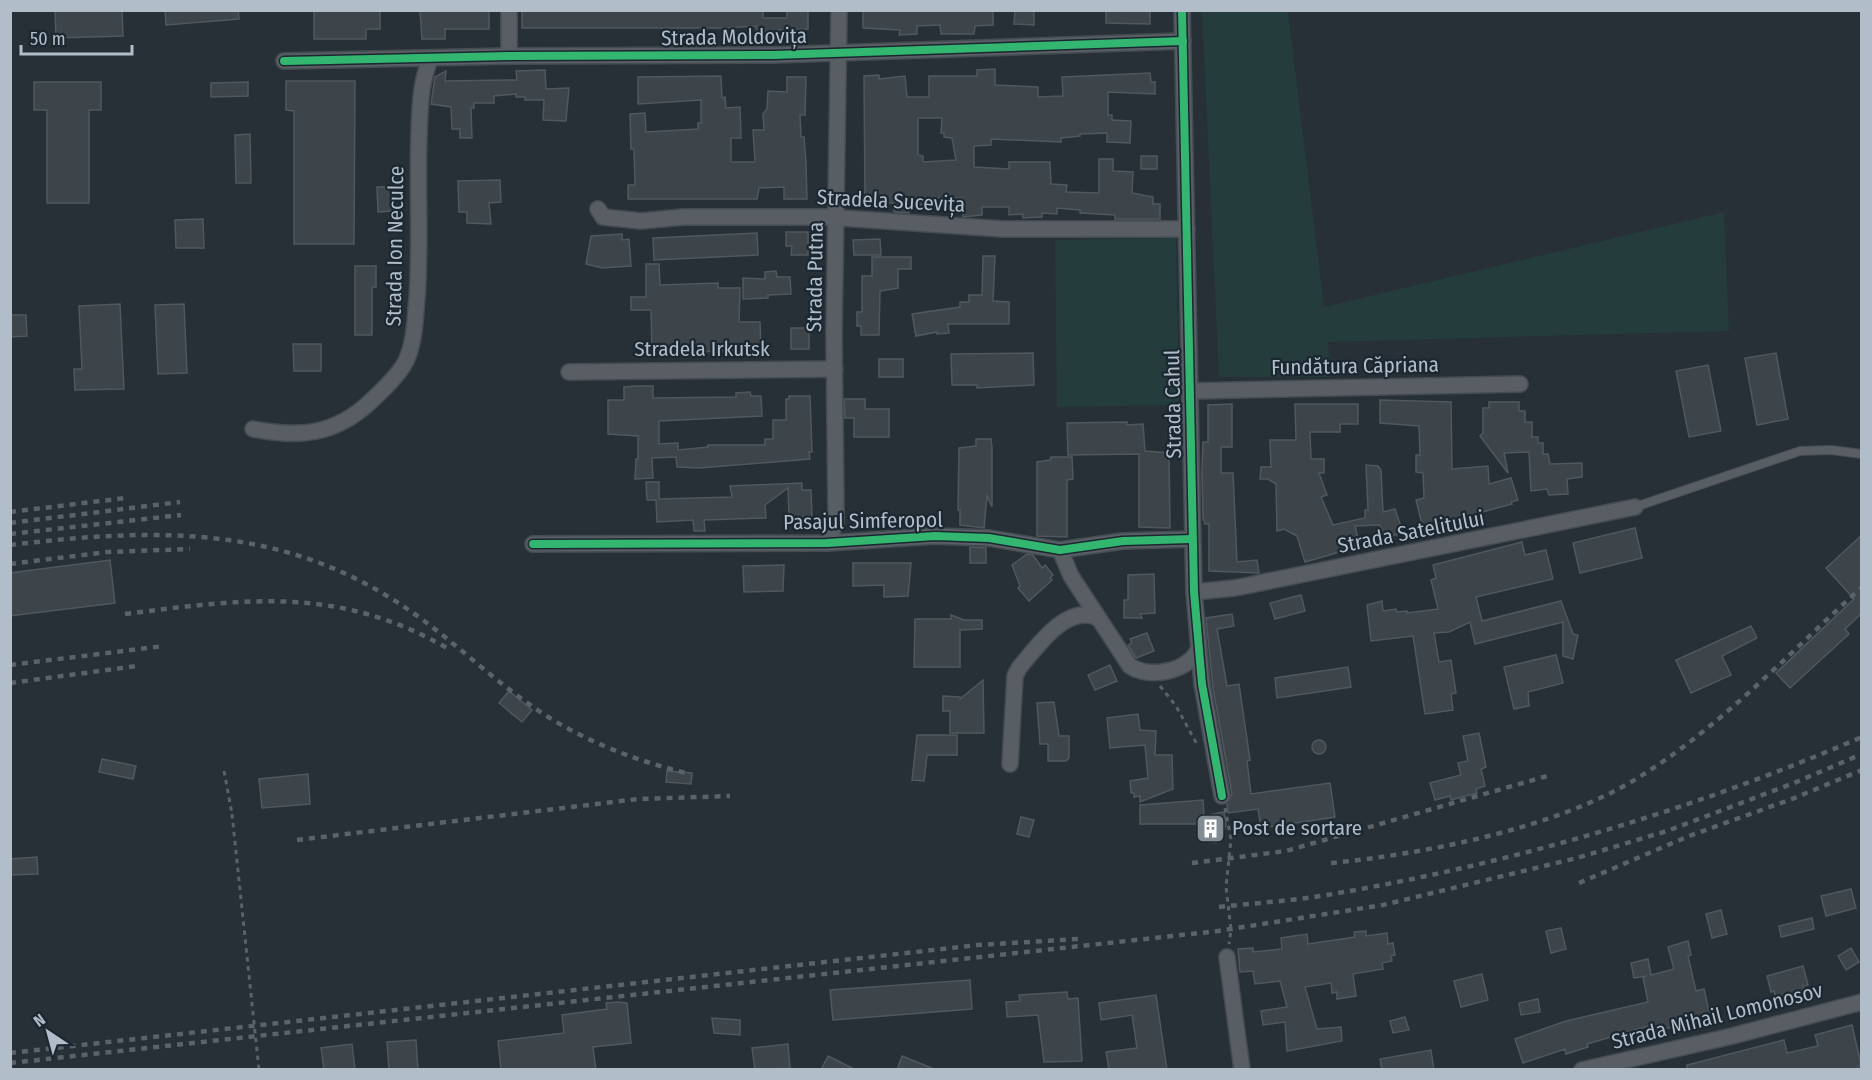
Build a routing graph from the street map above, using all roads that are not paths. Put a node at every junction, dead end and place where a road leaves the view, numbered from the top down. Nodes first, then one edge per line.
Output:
1 (509, 10) edge
2 (839, 10) edge
3 (1182, 10) edge
4 (1183, 41) junction
5 (838, 53) junction
6 (509, 56) junction
7 (430, 59) junction
8 (284, 61) dead end
9 (598, 209) dead end
10 (836, 218) junction
11 (1187, 229) junction
12 (835, 369) junction
13 (569, 372) dead end
14 (1520, 384) dead end
15 (1191, 391) junction
16 (253, 429) dead end
17 (1862, 454) edge
18 (1635, 507) joint
19 (1192, 539) junction
20 (827, 543) junction
21 (534, 544) dead end
22 (1060, 550) junction
23 (1194, 592) junction
24 (1096, 617) junction
25 (1198, 650) junction
26 (1010, 764) dead end
27 (1222, 796) road end
28 (1227, 957) road end
29 (1862, 1002) edge
30 (1242, 1070) edge
31 (1582, 1070) edge

1 - 6 street
2 - 5 street, Strada Putna
3 - 4 street, Strada Cahul
4 - 5 street, Strada Moldovița
4 - 11 street, Strada Cahul
5 - 6 street, Strada Moldovița
5 - 10 street, Strada Putna
6 - 7 street, Strada Moldovița
7 - 8 street, Strada Moldovița
7 - 16 street, Strada Ion Neculce
9 - 10 street, Stradela Sucevița
10 - 11 street, Stradela Sucevița
10 - 12 street, Strada Putna
11 - 15 street, Strada Cahul
12 - 13 street, Stradela Irkutsk
12 - 20 street, Strada Putna
14 - 15 street, Fundătura Căpriana
15 - 19 street, Strada Cahul
17 - 18 lane
18 - 23 street, Strada Satelitului
19 - 22 street, Pasajul Simferopol
19 - 23 street, Strada Cahul
20 - 21 street, Pasajul Simferopol
20 - 22 street, Pasajul Simferopol
22 - 24 street
23 - 25 street, Strada Cahul
24 - 25 street
24 - 26 street
25 - 27 street, Strada Cahul
28 - 30 street
29 - 31 street, Strada Mihail Lomonosov

